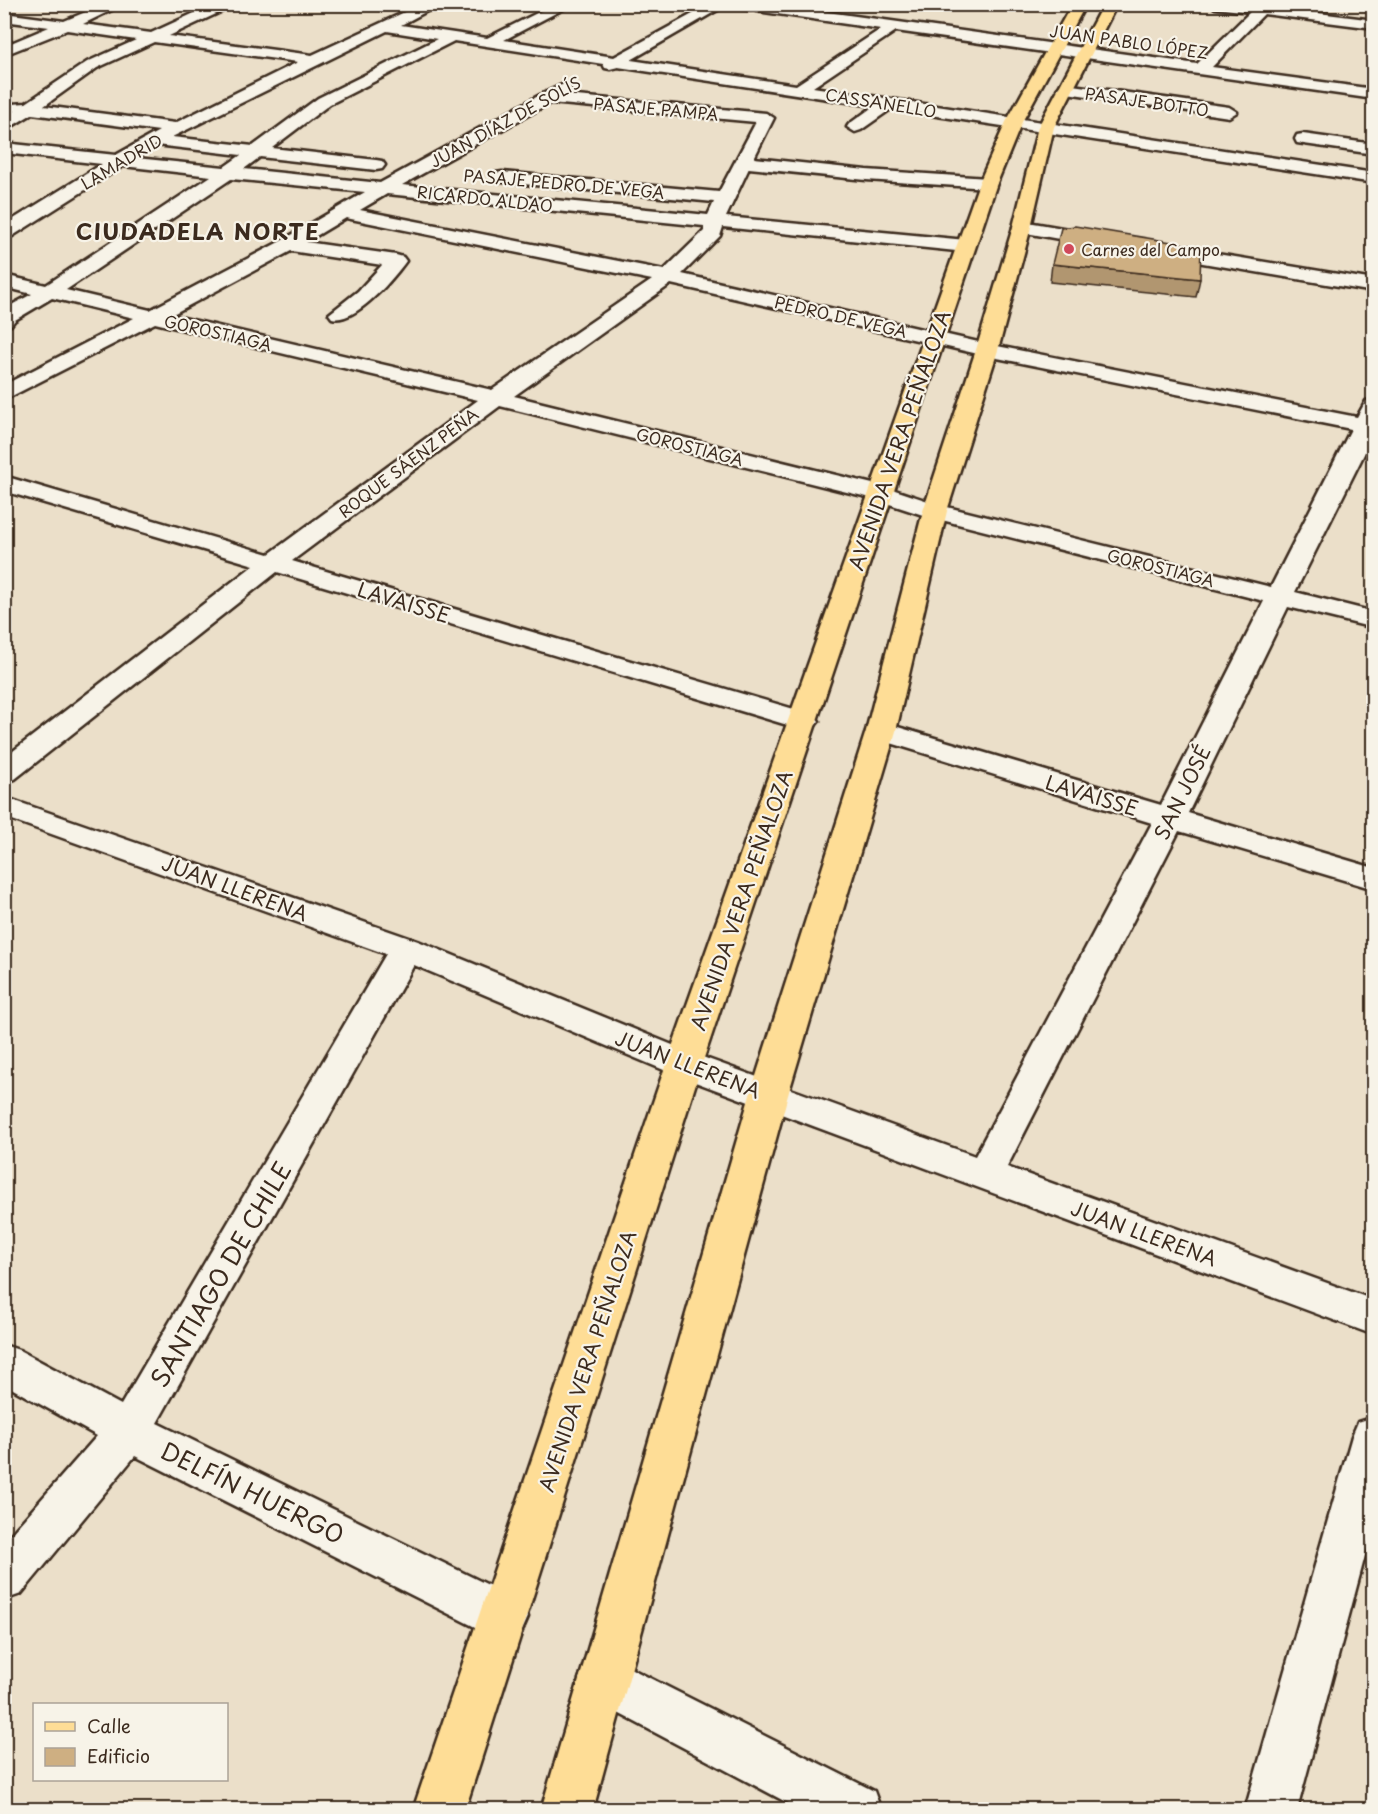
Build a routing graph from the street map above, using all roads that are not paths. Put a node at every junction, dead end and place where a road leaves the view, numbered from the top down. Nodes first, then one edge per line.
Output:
1 (118, 4) edge
2 (402, 4) edge
3 (567, 4) edge
4 (722, 4) edge
5 (737, 4) edge
6 (1079, 4) edge
7 (1110, 4) edge
8 (1215, 4) edge
9 (224, 5) edge
10 (426, 5) edge
11 (1264, 7) edge
12 (4, 17) edge
13 (1374, 24) edge
14 (65, 26) junction
15 (894, 26) junction
16 (388, 27) junction
17 (454, 36) junction
18 (150, 37) junction
19 (490, 42) junction
20 (4, 51) edge
21 (1069, 51) junction
22 (290, 57) junction
23 (314, 60) junction
24 (616, 62) junction
25 (1201, 69) junction
26 (1065, 89) junction
27 (799, 90) junction
28 (1374, 93) edge
29 (241, 96) junction
30 (546, 98) junction
31 (887, 104) junction
32 (4, 105) edge
33 (30, 109) junction
34 (1229, 112) dead end
35 (766, 118) joint
36 (1030, 125) junction
37 (4, 126) edge
38 (855, 127) dead end
39 (177, 128) junction
40 (1303, 139) dead end
41 (153, 140) junction
42 (4, 148) edge
43 (1374, 149) edge
44 (258, 152) junction
45 (118, 161) junction
46 (745, 162) junction
47 (418, 169) junction
48 (228, 173) junction
49 (453, 173) dead end
50 (489, 176) dead end
51 (1374, 178) edge
52 (988, 183) junction
53 (384, 188) junction
54 (725, 198) junction
55 (344, 212) junction
56 (714, 222) junction
57 (1022, 227) junction
58 (4, 233) edge
59 (1116, 243) edge
60 (288, 244) junction
61 (966, 246) junction
62 (1139, 247) edge
63 (668, 277) junction
64 (4, 281) edge
65 (1374, 286) edge
66 (50, 292) junction
67 (339, 314) dead end
68 (151, 316) junction
69 (4, 321) edge
70 (934, 336) junction
71 (987, 350) junction
72 (4, 394) edge
73 (495, 398) junction
74 (1371, 419) edge
75 (4, 483) edge
76 (880, 493) junction
77 (935, 511) junction
78 (273, 562) junction
79 (1278, 597) junction
80 (1374, 620) edge
81 (804, 721) junction
82 (880, 731) junction
83 (4, 773) edge
84 (4, 806) edge
85 (1170, 819) junction
86 (1374, 879) edge
87 (406, 949) junction
88 (684, 1064) junction
89 (769, 1095) junction
90 (984, 1175) junction
91 (1374, 1318) edge
92 (4, 1363) edge
93 (129, 1431) junction
94 (1374, 1436) edge
95 (4, 1578) edge
96 (504, 1617) junction
97 (604, 1679) junction
98 (439, 1809) edge
99 (567, 1809) edge
100 (855, 1809) edge
101 (1271, 1809) edge

1 - 14 street
2 - 22 street, LAMADRID
3 - 19 street
4 - 24 street, JUAN DÍAZ DE SOLÍS
5 - 15 street, JUAN PABLO LÓPEZ
6 - 21 main road, AVENIDA VERA PEÑALOZA
7 - 21 main road, AVENIDA VERA PEÑALOZA
8 - 11 street
9 - 18 street
10 - 16 street, LAMADRID
11 - 13 street
11 - 25 street
12 - 14 street
14 - 18 street
14 - 20 street
15 - 21 street, JUAN PABLO LÓPEZ
15 - 27 street
16 - 17 street, CASSANELLO
16 - 23 street, LAMADRID
17 - 19 street, CASSANELLO
17 - 44 street
18 - 22 street
18 - 33 street
19 - 24 street, CASSANELLO
21 - 25 street, JUAN PABLO LÓPEZ
21 - 26 main road, AVENIDA VERA PEÑALOZA
21 - 36 main road, AVENIDA VERA PEÑALOZA
22 - 23 street
22 - 29 street, LAMADRID
23 - 29 street, LAMADRID
24 - 27 street, CASSANELLO
24 - 30 street, JUAN DÍAZ DE SOLÍS
25 - 28 street, JUAN PABLO LÓPEZ
26 - 34 street, PASAJE BOTTO
26 - 36 main road, AVENIDA VERA PEÑALOZA
27 - 31 street, CASSANELLO
29 - 39 street, LAMADRID
30 - 35 street, PASAJE PAMPA
30 - 47 street, JUAN DÍAZ DE SOLÍS
31 - 36 street, CASSANELLO
31 - 38 street
32 - 33 street
33 - 37 street
33 - 39 street
35 - 46 street, ROQUE SÁENZ PEÑA
36 - 51 street, CASSANELLO
36 - 52 main road, AVENIDA VERA PEÑALOZA
36 - 57 main road, AVENIDA VERA PEÑALOZA
39 - 41 street, LAMADRID
40 - 43 street
41 - 44 street, PASAJE PEDRO DE VEGA
41 - 45 street, LAMADRID
42 - 45 street, RICARDO ALDAO
44 - 47 street, PASAJE PEDRO DE VEGA
44 - 48 street
45 - 48 street, RICARDO ALDAO
45 - 58 street, LAMADRID
46 - 52 street
46 - 54 street, ROQUE SÁENZ PEÑA
47 - 49 street, PASAJE PEDRO DE VEGA
47 - 53 street, JUAN DÍAZ DE SOLÍS
48 - 53 street, RICARDO ALDAO
48 - 66 street
50 - 54 street, PASAJE PEDRO DE VEGA
52 - 61 main road, AVENIDA VERA PEÑALOZA
53 - 55 street, JUAN DÍAZ DE SOLÍS
53 - 56 street, RICARDO ALDAO
54 - 56 street, ROQUE SÁENZ PEÑA
55 - 60 street, JUAN DÍAZ DE SOLÍS
55 - 63 street, PEDRO DE VEGA
56 - 61 street, RICARDO ALDAO
56 - 63 street, ROQUE SÁENZ PEÑA
57 - 59 street
57 - 71 main road, AVENIDA VERA PEÑALOZA
60 - 67 street
60 - 68 street, JUAN DÍAZ DE SOLÍS
61 - 70 main road, AVENIDA VERA PEÑALOZA
62 - 65 street
63 - 70 street, PEDRO DE VEGA
63 - 73 street, ROQUE SÁENZ PEÑA
64 - 66 street, GOROSTIAGA
66 - 68 street, GOROSTIAGA
66 - 69 street
68 - 72 street, JUAN DÍAZ DE SOLÍS
68 - 73 street, GOROSTIAGA
70 - 71 street, PEDRO DE VEGA
70 - 76 main road, AVENIDA VERA PEÑALOZA
71 - 74 street, PEDRO DE VEGA
71 - 77 main road, AVENIDA VERA PEÑALOZA
73 - 76 street, GOROSTIAGA
73 - 78 street, ROQUE SÁENZ PEÑA
74 - 79 street, SAN JOSÉ
75 - 78 street, LAVAISSE
76 - 77 street, GOROSTIAGA
76 - 81 main road, AVENIDA VERA PEÑALOZA
77 - 79 street, GOROSTIAGA
77 - 82 main road, AVENIDA VERA PEÑALOZA
78 - 81 street, LAVAISSE
78 - 83 street, ROQUE SÁENZ PEÑA
79 - 80 street, GOROSTIAGA
79 - 85 street, SAN JOSÉ
81 - 88 main road, AVENIDA VERA PEÑALOZA
82 - 85 street, LAVAISSE
82 - 89 main road, AVENIDA VERA PEÑALOZA
84 - 87 street, JUAN LLERENA
85 - 86 street, LAVAISSE
85 - 90 street, SAN JOSÉ
87 - 88 street, JUAN LLERENA
87 - 93 street, SANTIAGO DE CHILE
88 - 89 street, JUAN LLERENA
88 - 96 main road, AVENIDA VERA PEÑALOZA
89 - 90 street, JUAN LLERENA
89 - 97 main road, AVENIDA VERA PEÑALOZA
90 - 91 street, JUAN LLERENA
92 - 93 street, DELFÍN HUERGO
93 - 95 street, SANTIAGO DE CHILE
93 - 96 street, DELFÍN HUERGO
94 - 101 street
96 - 98 main road, AVENIDA VERA PEÑALOZA
97 - 99 main road, AVENIDA VERA PEÑALOZA
97 - 100 street

